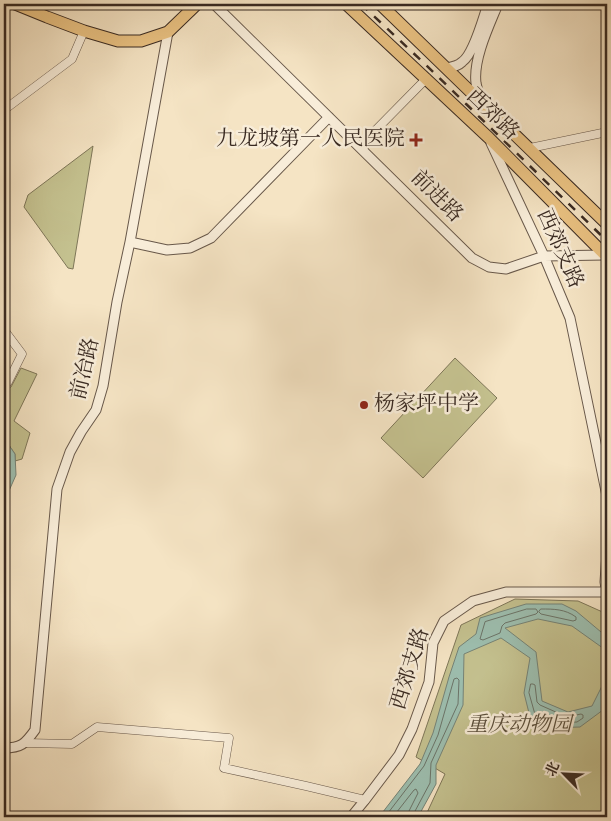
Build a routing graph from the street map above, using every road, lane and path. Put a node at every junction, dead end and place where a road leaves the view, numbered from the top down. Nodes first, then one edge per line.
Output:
1 (15, 4) edge
2 (197, 4) edge
3 (214, 4) edge
4 (346, 4) edge
5 (380, 4) edge
6 (488, 4) edge
7 (498, 4) edge
8 (84, 31) junction
9 (168, 32) junction
10 (448, 68) junction
11 (427, 78) junction
12 (483, 102) junction
13 (4, 110) edge
14 (329, 117) junction
15 (607, 132) edge
16 (489, 138) junction
17 (360, 146) junction
18 (530, 148) junction
19 (607, 224) edge
20 (130, 242) junction
21 (544, 256) junction
22 (606, 256) edge
23 (4, 330) edge
24 (4, 383) edge
25 (607, 496) edge
26 (607, 553) edge
27 (607, 593) edge
28 (26, 743) junction
29 (4, 748) edge
30 (365, 800) junction
31 (351, 817) edge

1 - 8 main road
2 - 9 main road
3 - 14 street, 前进路
4 - 11 main road, 西郊路
5 - 10 main road, 西郊路
6 - 10 street
7 - 12 street
8 - 9 main road
8 - 13 street
9 - 20 street, 前冶路
10 - 12 main road, 西郊路
11 - 16 main road, 西郊路
11 - 17 street
12 - 18 main road, 西郊路
14 - 17 street, 前进路
14 - 20 street
15 - 18 street
16 - 21 street, 西郊支路
16 - 22 main road, 西郊路
17 - 21 street, 前进路
18 - 19 main road, 西郊路
20 - 28 street, 前冶路
21 - 22 street, 前进路
21 - 25 street, 西郊支路
23 - 24 street
26 - 27 street, 西郊支路
27 - 30 street, 西郊支路
28 - 29 street
28 - 30 street
30 - 31 street, 西郊支路

